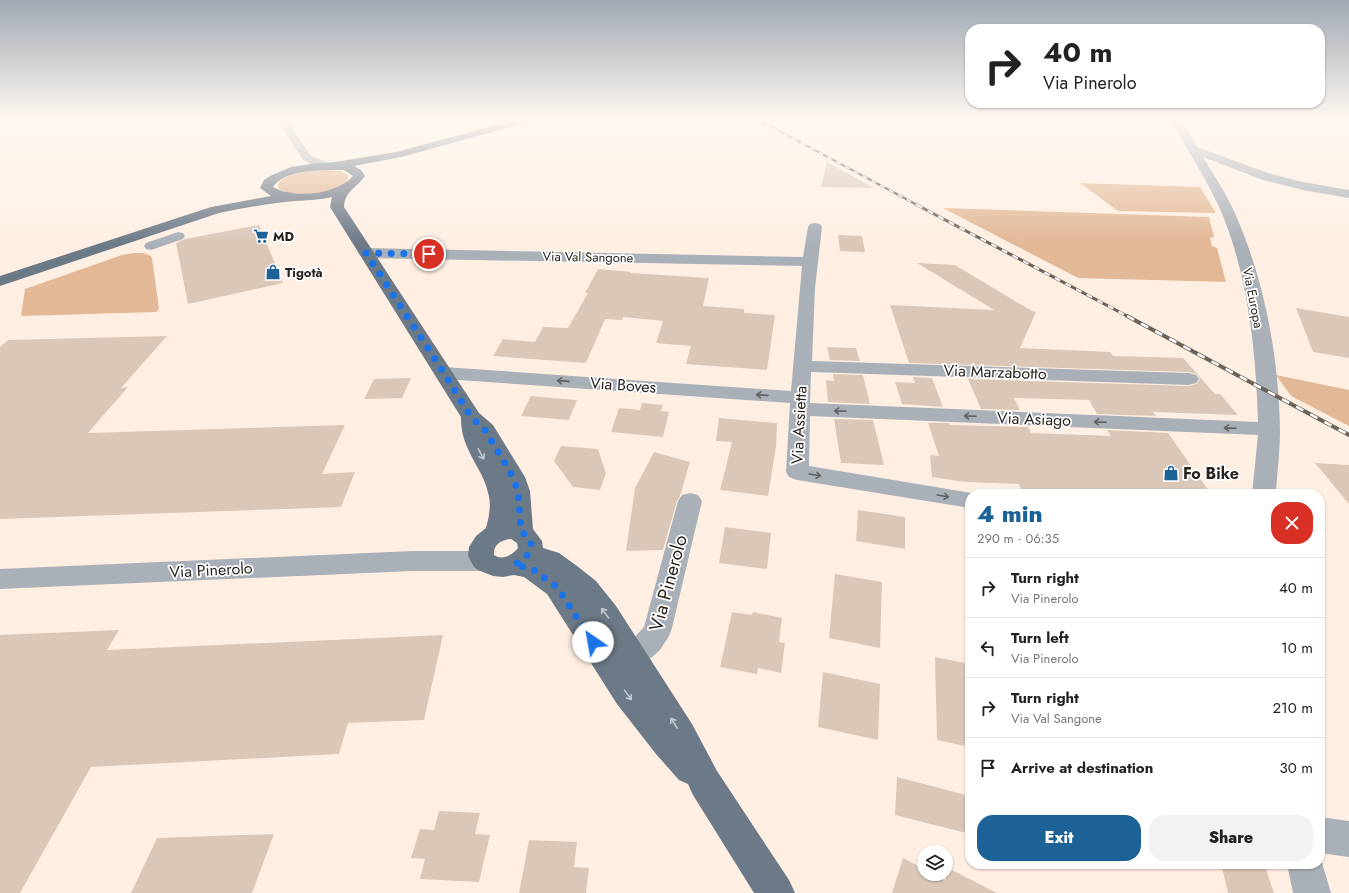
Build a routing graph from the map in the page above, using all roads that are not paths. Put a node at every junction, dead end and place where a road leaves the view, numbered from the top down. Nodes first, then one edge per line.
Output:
1 (297, 161) edge
2 (314, 161) edge
3 (361, 161) edge
4 (384, 161) edge
5 (1199, 161) edge
6 (1223, 161) edge
7 (328, 166) junction
8 (290, 171) junction
9 (359, 176) junction
10 (268, 183) junction
11 (345, 188) junction
12 (1349, 194) edge
13 (298, 197) junction
14 (337, 207) junction
15 (216, 210) junction
16 (815, 227) dead end
17 (178, 236) dead end
18 (151, 246) dead end
19 (366, 253) junction
20 (810, 262) junction
21 (0, 281) edge
22 (802, 366) junction
23 (444, 373) junction
24 (1189, 379) dead end
25 (801, 404) junction
26 (1269, 429) junction
27 (1264, 489) edge
28 (965, 499) edge
29 (690, 501) dead end
30 (505, 548) junction
31 (0, 579) edge
32 (620, 659) junction
33 (1325, 836) edge
34 (1349, 839) edge
35 (1306, 869) edge
36 (776, 893) edge
37 (1312, 893) edge

1 - 8 street
2 - 7 street
3 - 7 main road
4 - 9 main road
5 - 26 street, Via Europa
6 - 12 street
7 - 8 main road
7 - 9 main road
8 - 10 main road
9 - 11 main road
10 - 13 main road
10 - 15 main road
11 - 13 main road
11 - 14 main road
13 - 14 main road
13 - 15 main road
14 - 19 main road
15 - 21 main road
16 - 20 street, Via Assietta
17 - 18 street
19 - 20 street, Via Val Sangone
19 - 23 main road
20 - 22 street, Via Assietta
22 - 24 street, Via Marzabotto
22 - 25 street, Via Assietta
25 -> 23 street, Via Boves
23 - 30 main road
26 -> 25 street, Via Asiago
25 -> 28 street, Via Assietta
26 - 27 street, Via Europa
29 - 32 street, Via Pinerolo
30 - 31 street, Via Pinerolo
30 - 32 main road, Via Pinerolo
32 - 36 main road, Via Pinerolo
33 - 34 street
35 - 37 street

